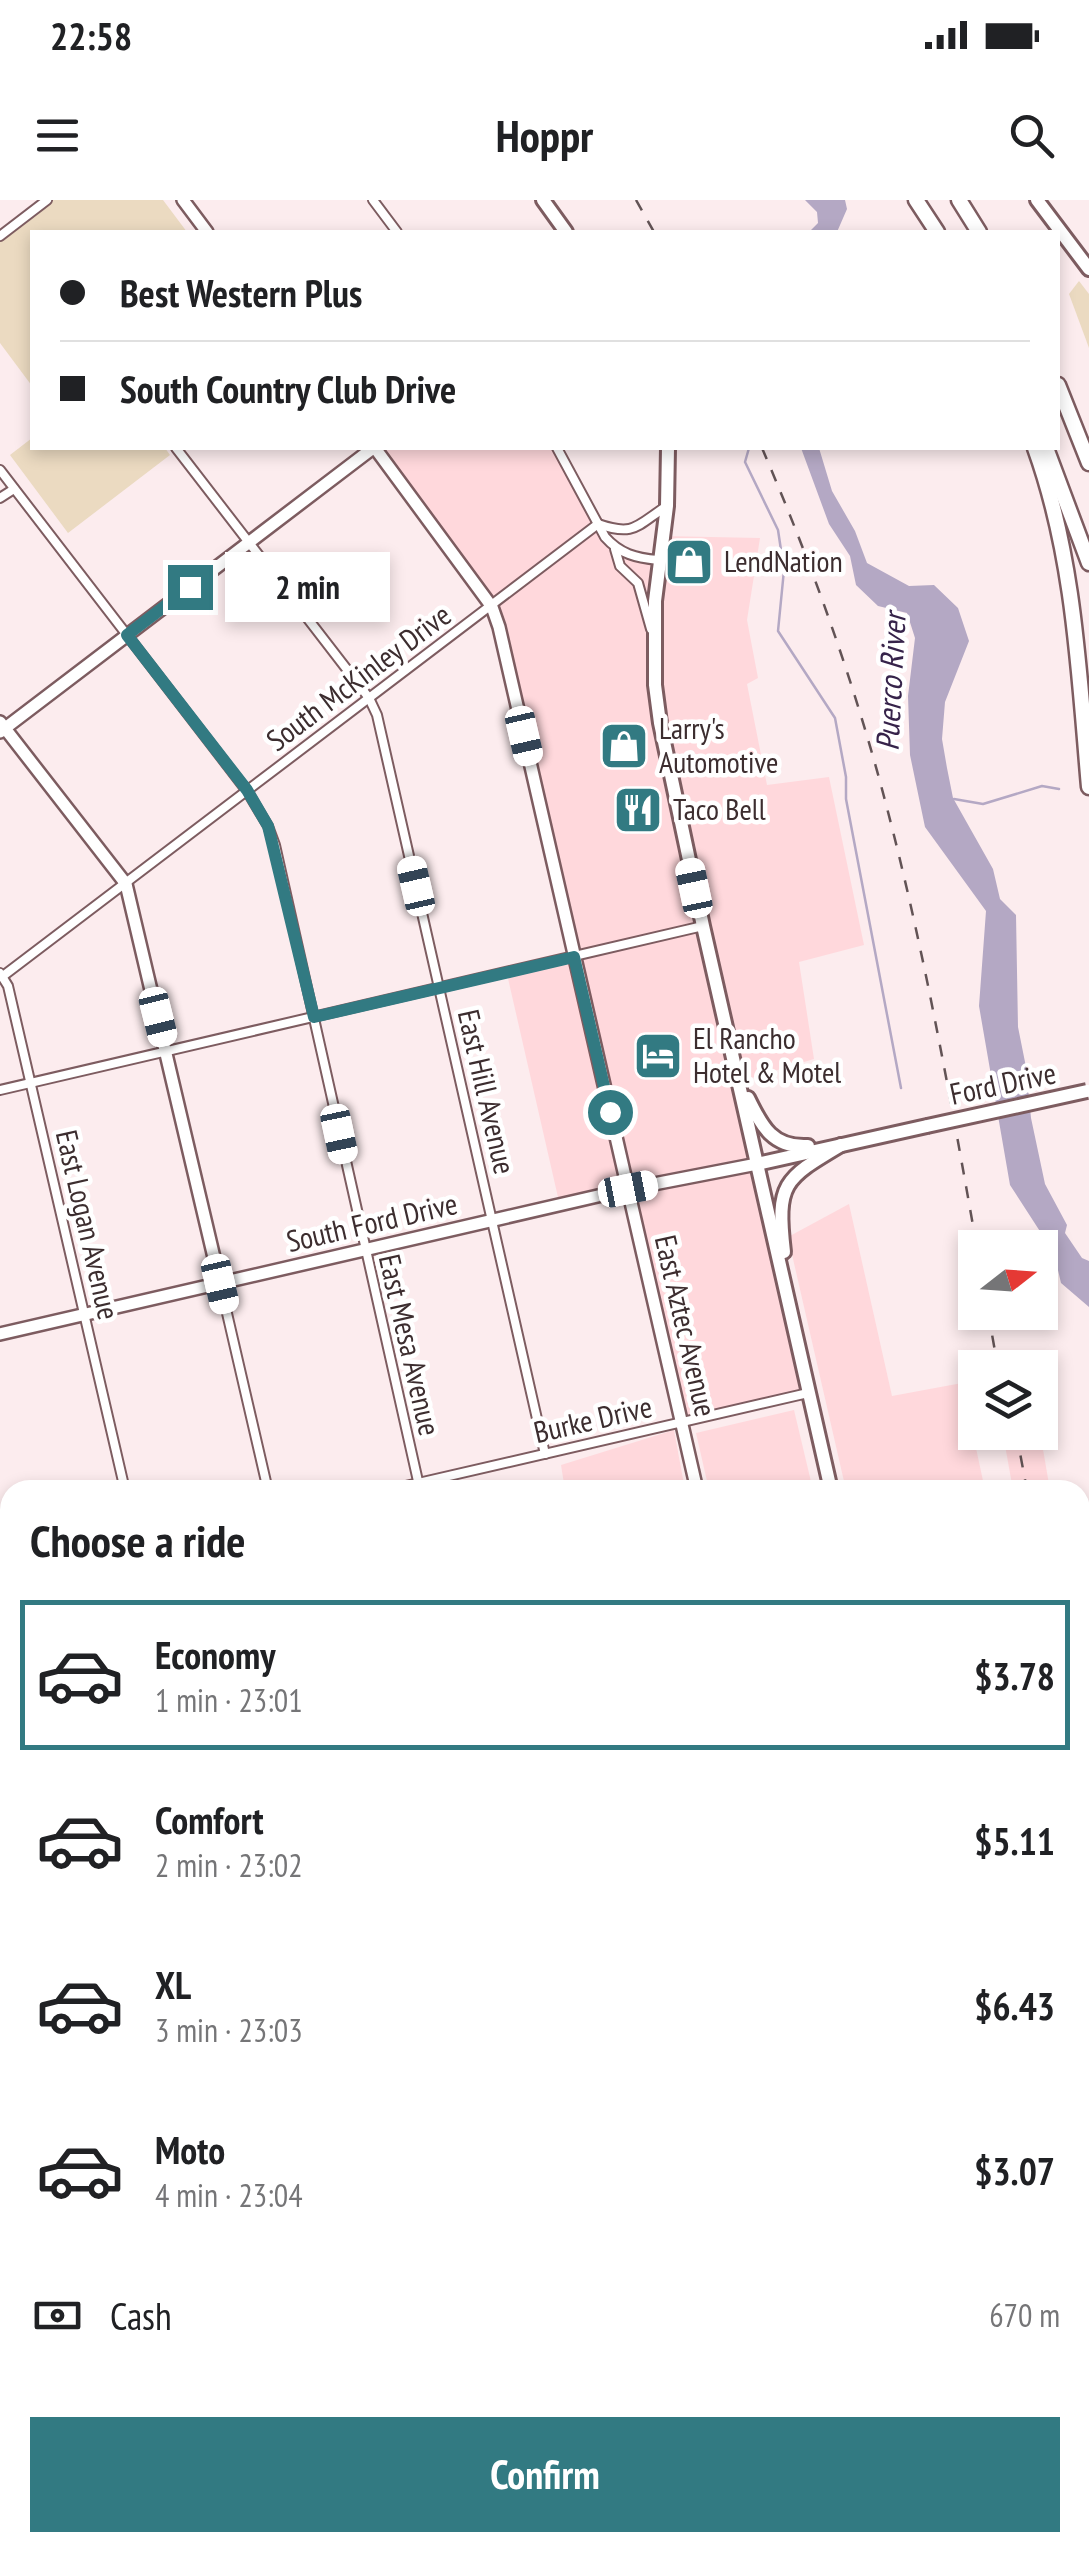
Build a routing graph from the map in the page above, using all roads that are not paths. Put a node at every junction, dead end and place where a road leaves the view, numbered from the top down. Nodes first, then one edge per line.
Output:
1 (47, 200) edge
2 (183, 200) edge
3 (373, 200) edge
4 (543, 200) edge
5 (916, 200) edge
6 (960, 200) edge
7 (1037, 200) edge
8 (0, 218) edge
9 (8, 229) junction
10 (206, 230) edge
11 (396, 230) edge
12 (565, 230) edge
13 (936, 230) edge
14 (978, 230) edge
15 (1059, 230) edge
16 (1060, 231) edge
17 (0, 236) edge
18 (1089, 270) edge
19 (1060, 386) edge
20 (1060, 387) edge
21 (1089, 442) edge
22 (178, 450) edge
23 (371, 450) edge
24 (375, 450) edge
25 (557, 450) edge
26 (668, 450) edge
27 (1036, 450) edge
28 (1047, 450) edge
29 (1089, 462) edge
30 (0, 470) edge
31 (14, 488) junction
32 (0, 498) edge
33 (667, 506) junction
34 (598, 524) junction
35 (248, 542) junction
36 (615, 549) junction
37 (658, 560) junction
38 (1089, 562) edge
39 (492, 606) junction
40 (127, 635) junction
41 (654, 638) junction
42 (369, 698) junction
43 (2, 727) edge
44 (1089, 788) edge
45 (247, 790) junction
46 (126, 884) junction
47 (702, 926) junction
48 (574, 957) junction
49 (2, 975) edge
50 (439, 990) junction
51 (314, 1017) junction
52 (730, 1049) junction
53 (166, 1050) junction
54 (30, 1083) junction
55 (0, 1090) edge
56 (1088, 1091) edge
57 (841, 1145) junction
58 (757, 1164) junction
59 (628, 1189) junction
60 (493, 1220) junction
61 (364, 1250) junction
62 (220, 1284) junction
63 (84, 1315) junction
64 (0, 1334) edge
65 (795, 1334) junction
66 (808, 1393) junction
67 (682, 1423) junction
68 (545, 1454) junction
69 (123, 1480) edge
70 (266, 1480) edge
71 (417, 1480) edge
72 (446, 1480) edge
73 (695, 1480) edge
74 (828, 1480) edge

1 - 9 street
2 - 10 main road
3 - 11 street
4 - 12 main road
5 - 13 highway
6 - 14 highway
7 - 15 main road
8 - 9 street
9 - 17 street
16 - 18 main road
19 - 21 highway
20 - 29 highway
22 - 35 street, East Hill Avenue
23 - 35 main road
24 - 39 main road, East Aztec Avenue
25 - 34 street
26 - 33 main road
27 - 44 highway
28 - 38 highway
30 - 31 street, East Mesa Avenue
31 - 32 street
31 - 40 street, East Mesa Avenue
33 - 34 street
33 - 37 main road
34 - 36 street
34 - 39 street, South McKinley Drive
35 - 40 main road
35 - 42 street, East Hill Avenue
36 - 37 street
36 - 41 street
37 - 41 main road
39 - 42 street, South McKinley Drive
39 - 48 main road, East Aztec Avenue
40 - 43 main road
40 - 45 street, East Mesa Avenue
41 - 47 main road
42 - 45 street, South McKinley Drive
42 - 50 street, East Hill Avenue
43 - 46 main road
45 - 46 street, South McKinley Drive
45 - 51 street, East Mesa Avenue
46 - 49 street, South McKinley Drive
46 - 53 main road
47 - 48 street
47 - 52 main road
48 - 50 street
48 - 59 main road, East Aztec Avenue
49 - 54 street, East Logan Avenue
50 - 51 street
50 - 60 street, East Hill Avenue
51 - 53 street
51 - 61 street, East Mesa Avenue
52 - 57 main road
52 - 58 main road
53 - 54 street
53 - 62 main road
54 - 55 street
54 - 63 street, East Logan Avenue
56 - 57 main road, Ford Drive, bridge
57 - 58 main road
57 - 65 main road
58 - 59 main road, South Ford Drive
58 - 65 main road
59 - 60 main road, South Ford Drive
59 - 67 main road, East Aztec Avenue
60 - 61 main road, South Ford Drive
60 - 68 street, East Hill Avenue
61 - 62 main road, South Ford Drive
61 - 71 street, East Mesa Avenue
62 - 63 main road, South Ford Drive
62 - 70 street
63 - 64 main road, South Ford Drive
63 - 69 street, East Logan Avenue
65 - 66 main road
66 - 67 street, Burke Drive
66 - 74 main road
67 - 68 street, Burke Drive
67 - 73 main road, East Aztec Avenue
68 - 72 street, Burke Drive

